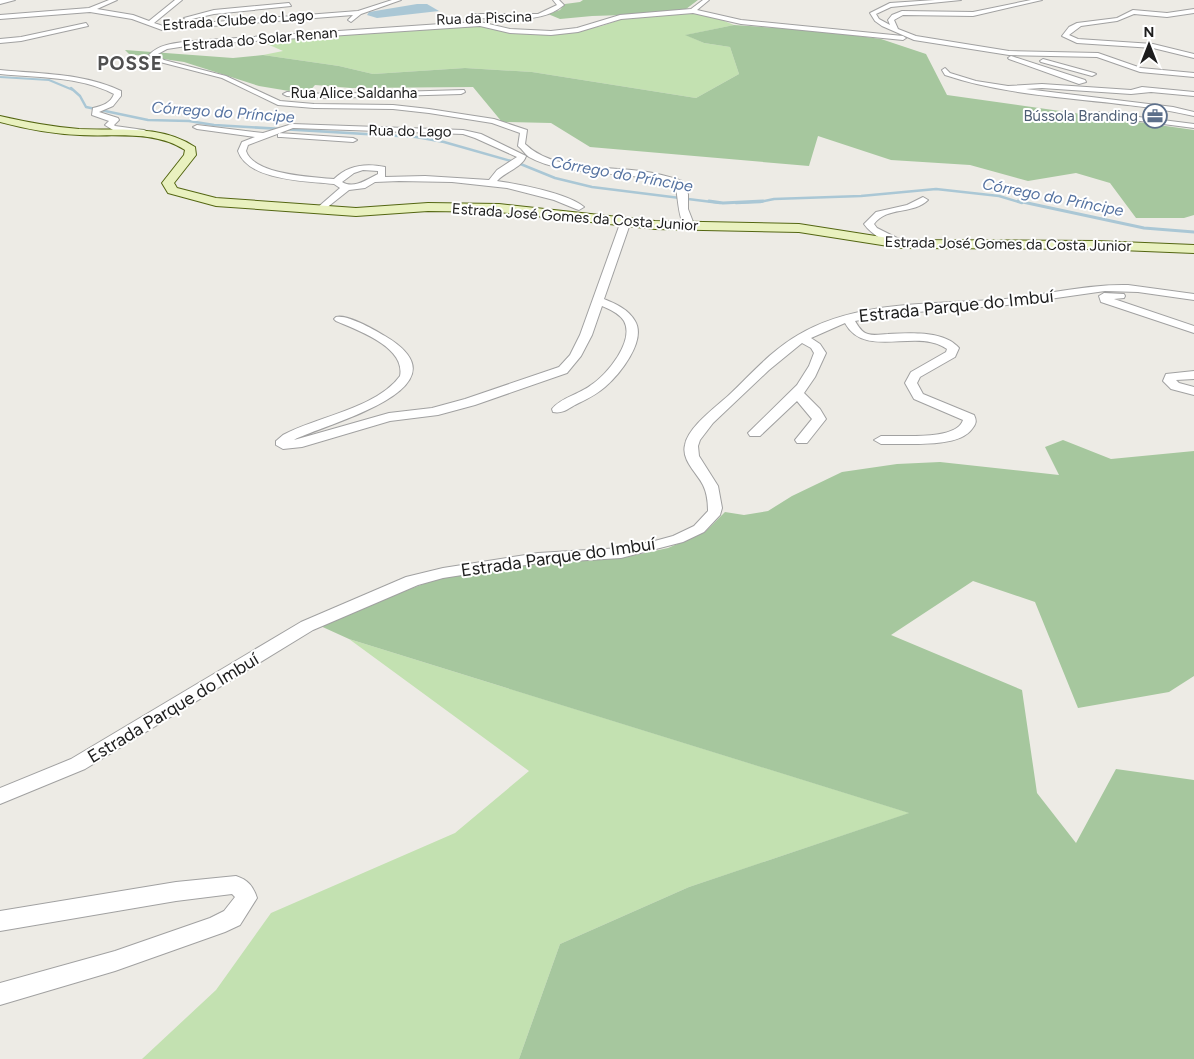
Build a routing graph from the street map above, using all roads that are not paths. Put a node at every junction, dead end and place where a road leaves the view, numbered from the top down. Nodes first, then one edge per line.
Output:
1 (12, 0) edge
2 (114, 0) edge
3 (179, 0) edge
4 (398, 0) edge
5 (556, 0) edge
6 (706, 0) edge
7 (958, 0) edge
8 (1039, 0) edge
9 (0, 2) edge
10 (288, 5) dead end
11 (37, 7) dead end
12 (91, 10) junction
13 (693, 11) junction
14 (1194, 11) edge
15 (359, 12) junction
16 (28, 15) junction
17 (469, 16) dead end
18 (0, 17) edge
19 (447, 18) dead end
20 (396, 22) junction
21 (17, 23) dead end
22 (149, 24) junction
23 (86, 25) dead end
24 (162, 28) junction
25 (895, 30) junction
26 (326, 34) junction
27 (902, 38) junction
28 (914, 38) junction
29 (0, 41) edge
30 (1095, 43) junction
31 (929, 49) dead end
32 (1194, 49) edge
33 (969, 50) junction
34 (1194, 56) edge
35 (1019, 60) junction
36 (945, 70) dead end
37 (0, 72) edge
38 (1092, 74) dead end
39 (1194, 75) edge
40 (249, 88) junction
41 (1008, 88) junction
42 (1151, 90) junction
43 (461, 92) dead end
44 (1194, 94) edge
45 (1102, 114) dead end
46 (1194, 114) edge
47 (0, 119) edge
48 (1194, 126) edge
49 (198, 127) dead end
50 (227, 131) junction
51 (265, 134) junction
52 (162, 136) junction
53 (352, 140) dead end
54 (248, 142) junction
55 (376, 180) junction
56 (336, 182) junction
57 (491, 183) junction
58 (346, 188) junction
59 (923, 200) dead end
60 (579, 207) dead end
61 (320, 210) junction
62 (626, 221) junction
63 (690, 227) junction
64 (901, 244) junction
65 (1194, 249) edge
66 (1194, 297) edge
67 (598, 300) junction
68 (1194, 301) edge
69 (340, 319) dead end
70 (849, 319) junction
71 (1194, 330) edge
72 (801, 338) junction
73 (1194, 375) edge
74 (1194, 391) edge
75 (798, 394) junction
76 (558, 409) dead end
77 (754, 433) dead end
78 (802, 440) dead end
79 (881, 440) dead end
80 (0, 796) edge
81 (0, 921) edge
82 (0, 994) edge

1 - 9 street
2 - 12 street
3 - 22 street
4 - 15 street
5 - 17 street, Rua da Piscina
6 - 13 street
7 - 25 street
8 - 25 street
10 - 24 street
11 - 16 street
12 - 16 street, Estrada Clube do Lago
12 - 21 street
12 - 22 street, Estrada Clube do Lago
13 - 26 street, Estrada do Solar Renan
13 - 27 street
14 - 30 street
15 - 20 street, Rua da Piscina
15 - 24 street, Estrada Clube do Lago
16 - 18 street, Estrada Clube do Lago
19 - 20 street, Rua da Piscina
20 - 26 street, Rua da Piscina
22 - 24 street, Estrada Clube do Lago
23 - 29 street
25 - 28 street
26 - 40 street, Estrada do Solar Renan
27 - 28 street
27 - 33 street
28 - 39 street
30 - 32 street
30 - 34 street
31 - 33 street
33 - 35 street
35 - 38 street
35 - 42 street
36 - 41 street
37 - 52 street
40 - 43 street, Rua Alice Saldanha
40 - 63 street, Estrada do Solar Renan
41 - 42 street
41 - 46 street
42 - 44 street
45 - 48 street
47 - 52 street, Estrada José Gomes da Costa Junior
49 - 50 street
50 - 51 street
50 - 54 street
51 - 53 street
51 - 54 street
51 - 57 street, Rua do Lago
52 - 61 street, Estrada José Gomes da Costa Junior
54 - 56 street
55 - 56 street
55 - 57 street
55 - 58 street
56 - 58 street
57 - 60 street
58 - 61 street
59 - 64 street
61 - 62 street, Estrada José Gomes da Costa Junior
62 - 63 street, Estrada José Gomes da Costa Junior
62 - 67 street
63 - 64 street, Estrada José Gomes da Costa Junior
64 - 65 street, Estrada José Gomes da Costa Junior
66 - 70 street, Estrada Parque do Imbuí
67 - 69 street
67 - 76 street
68 - 71 street
70 - 72 street, Estrada Parque do Imbuí
70 - 79 street
72 - 75 street
72 - 80 street, Estrada Parque do Imbuí
73 - 74 street
75 - 77 street
75 - 78 street
81 - 82 street

